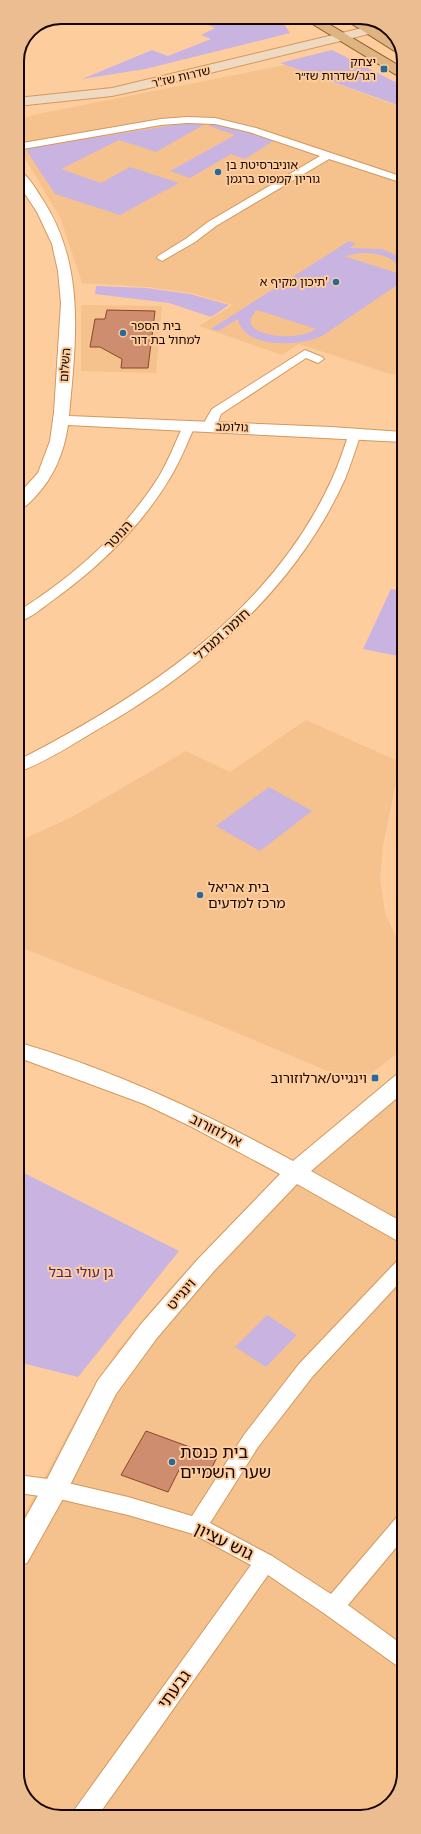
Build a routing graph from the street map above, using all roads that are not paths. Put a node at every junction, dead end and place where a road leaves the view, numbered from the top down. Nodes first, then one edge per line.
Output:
1 (319, 24) edge
2 (343, 24) edge
3 (369, 25) edge
4 (370, 26) edge
5 (330, 30) junction
6 (342, 38) junction
7 (391, 41) edge
8 (397, 70) edge
9 (24, 92) edge
10 (45, 100) junction
11 (24, 102) edge
12 (24, 106) edge
13 (24, 146) edge
14 (328, 155) junction
15 (397, 178) edge
16 (24, 182) edge
17 (24, 200) edge
18 (46, 216) junction
19 (162, 258) dead end
20 (318, 358) dead end
21 (61, 420) junction
22 (189, 426) junction
23 (211, 427) junction
24 (355, 433) junction
25 (397, 436) edge
26 (24, 498) edge
27 (24, 613) edge
28 (24, 764) edge
29 (24, 1051) edge
30 (397, 1086) edge
31 (296, 1171) junction
32 (397, 1230) edge
33 (397, 1273) edge
34 (24, 1485) edge
35 (55, 1489) junction
36 (198, 1526) junction
37 (397, 1531) edge
38 (24, 1544) edge
39 (265, 1562) junction
40 (334, 1607) junction
41 (397, 1653) edge
42 (88, 1810) edge

1 - 5 main road
2 - 5 main road, שדרות שז"ר
3 - 6 main road, שדרות שז"ר
4 - 7 main road
5 - 6 main road
5 - 9 main road, שדרות שז"ר
6 - 8 main road
6 - 10 main road, שדרות שז"ר
10 - 11 main road, שדרות שז"ר
10 - 12 main road
13 - 14 street
14 - 15 street
14 - 19 street
16 - 18 street, השלום
17 - 18 street
18 - 21 street, השלום
20 - 23 street
21 - 22 street, גולומב
21 - 26 street, השלום
22 - 23 street, גולומב
22 - 27 street, הנוטר
23 - 24 street, גולומב
24 - 25 street, גולומב
24 - 28 street, חומה ומגדל
29 - 31 street, ארלוזורוב
30 - 31 street, וינגייט
31 - 32 street, ארלוזורוב
31 - 35 street, וינגייט
33 - 36 street
34 - 35 street, גוש עציון
35 - 36 street, גוש עציון
35 - 38 street, וינגייט
36 - 39 street, גוש עציון
37 - 40 street
39 - 40 street, גוש עציון
39 - 42 street, גבעתי
40 - 41 street, גוש עציון

